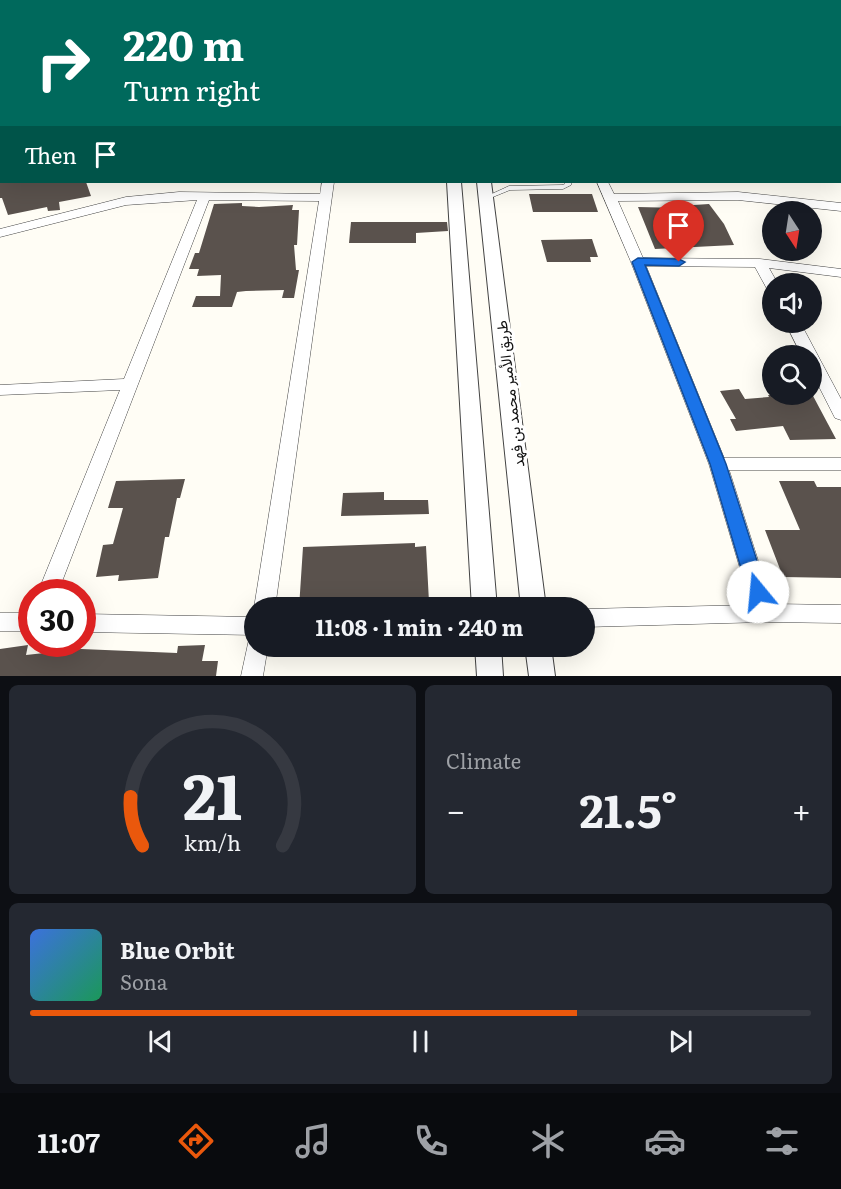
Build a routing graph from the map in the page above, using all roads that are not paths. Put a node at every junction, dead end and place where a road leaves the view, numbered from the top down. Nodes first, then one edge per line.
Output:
1 (454, 183) edge
2 (568, 183) edge
3 (603, 183) edge
4 (528, 184) edge
5 (327, 190) edge
6 (485, 190) edge
7 (205, 196) junction
8 (610, 198) junction
9 (841, 207) edge
10 (0, 232) edge
11 (638, 262) junction
12 (760, 263) junction
13 (765, 273) edge
14 (841, 273) edge
15 (822, 378) edge
16 (131, 384) junction
17 (0, 390) edge
18 (841, 414) edge
19 (718, 464) junction
20 (841, 464) edge
21 (53, 579) edge
22 (266, 597) edge
23 (484, 597) edge
24 (533, 597) edge
25 (764, 613) junction
26 (841, 615) edge
27 (595, 618) edge
28 (0, 622) edge
29 (18, 622) edge
30 (96, 623) edge
31 (244, 626) edge
32 (255, 657) edge
33 (489, 657) edge
34 (539, 657) edge
35 (252, 676) edge
36 (490, 676) edge
37 (542, 676) edge

1 - 23 street
2 - 4 lane
3 - 8 street
4 - 6 lane
5 - 7 street
5 - 22 street
6 - 24 street, طريق الأمير محمد بن فهد
7 - 10 street
7 - 16 street
8 - 9 street
8 - 11 street
11 - 12 street
11 - 19 street
12 - 13 street
12 - 14 street
15 - 18 street
16 - 17 street
16 - 21 street
19 - 20 street
19 - 25 street
25 - 26 street
25 - 27 street
28 - 29 street
30 - 31 street
32 - 35 street
33 - 36 street
34 - 37 street

